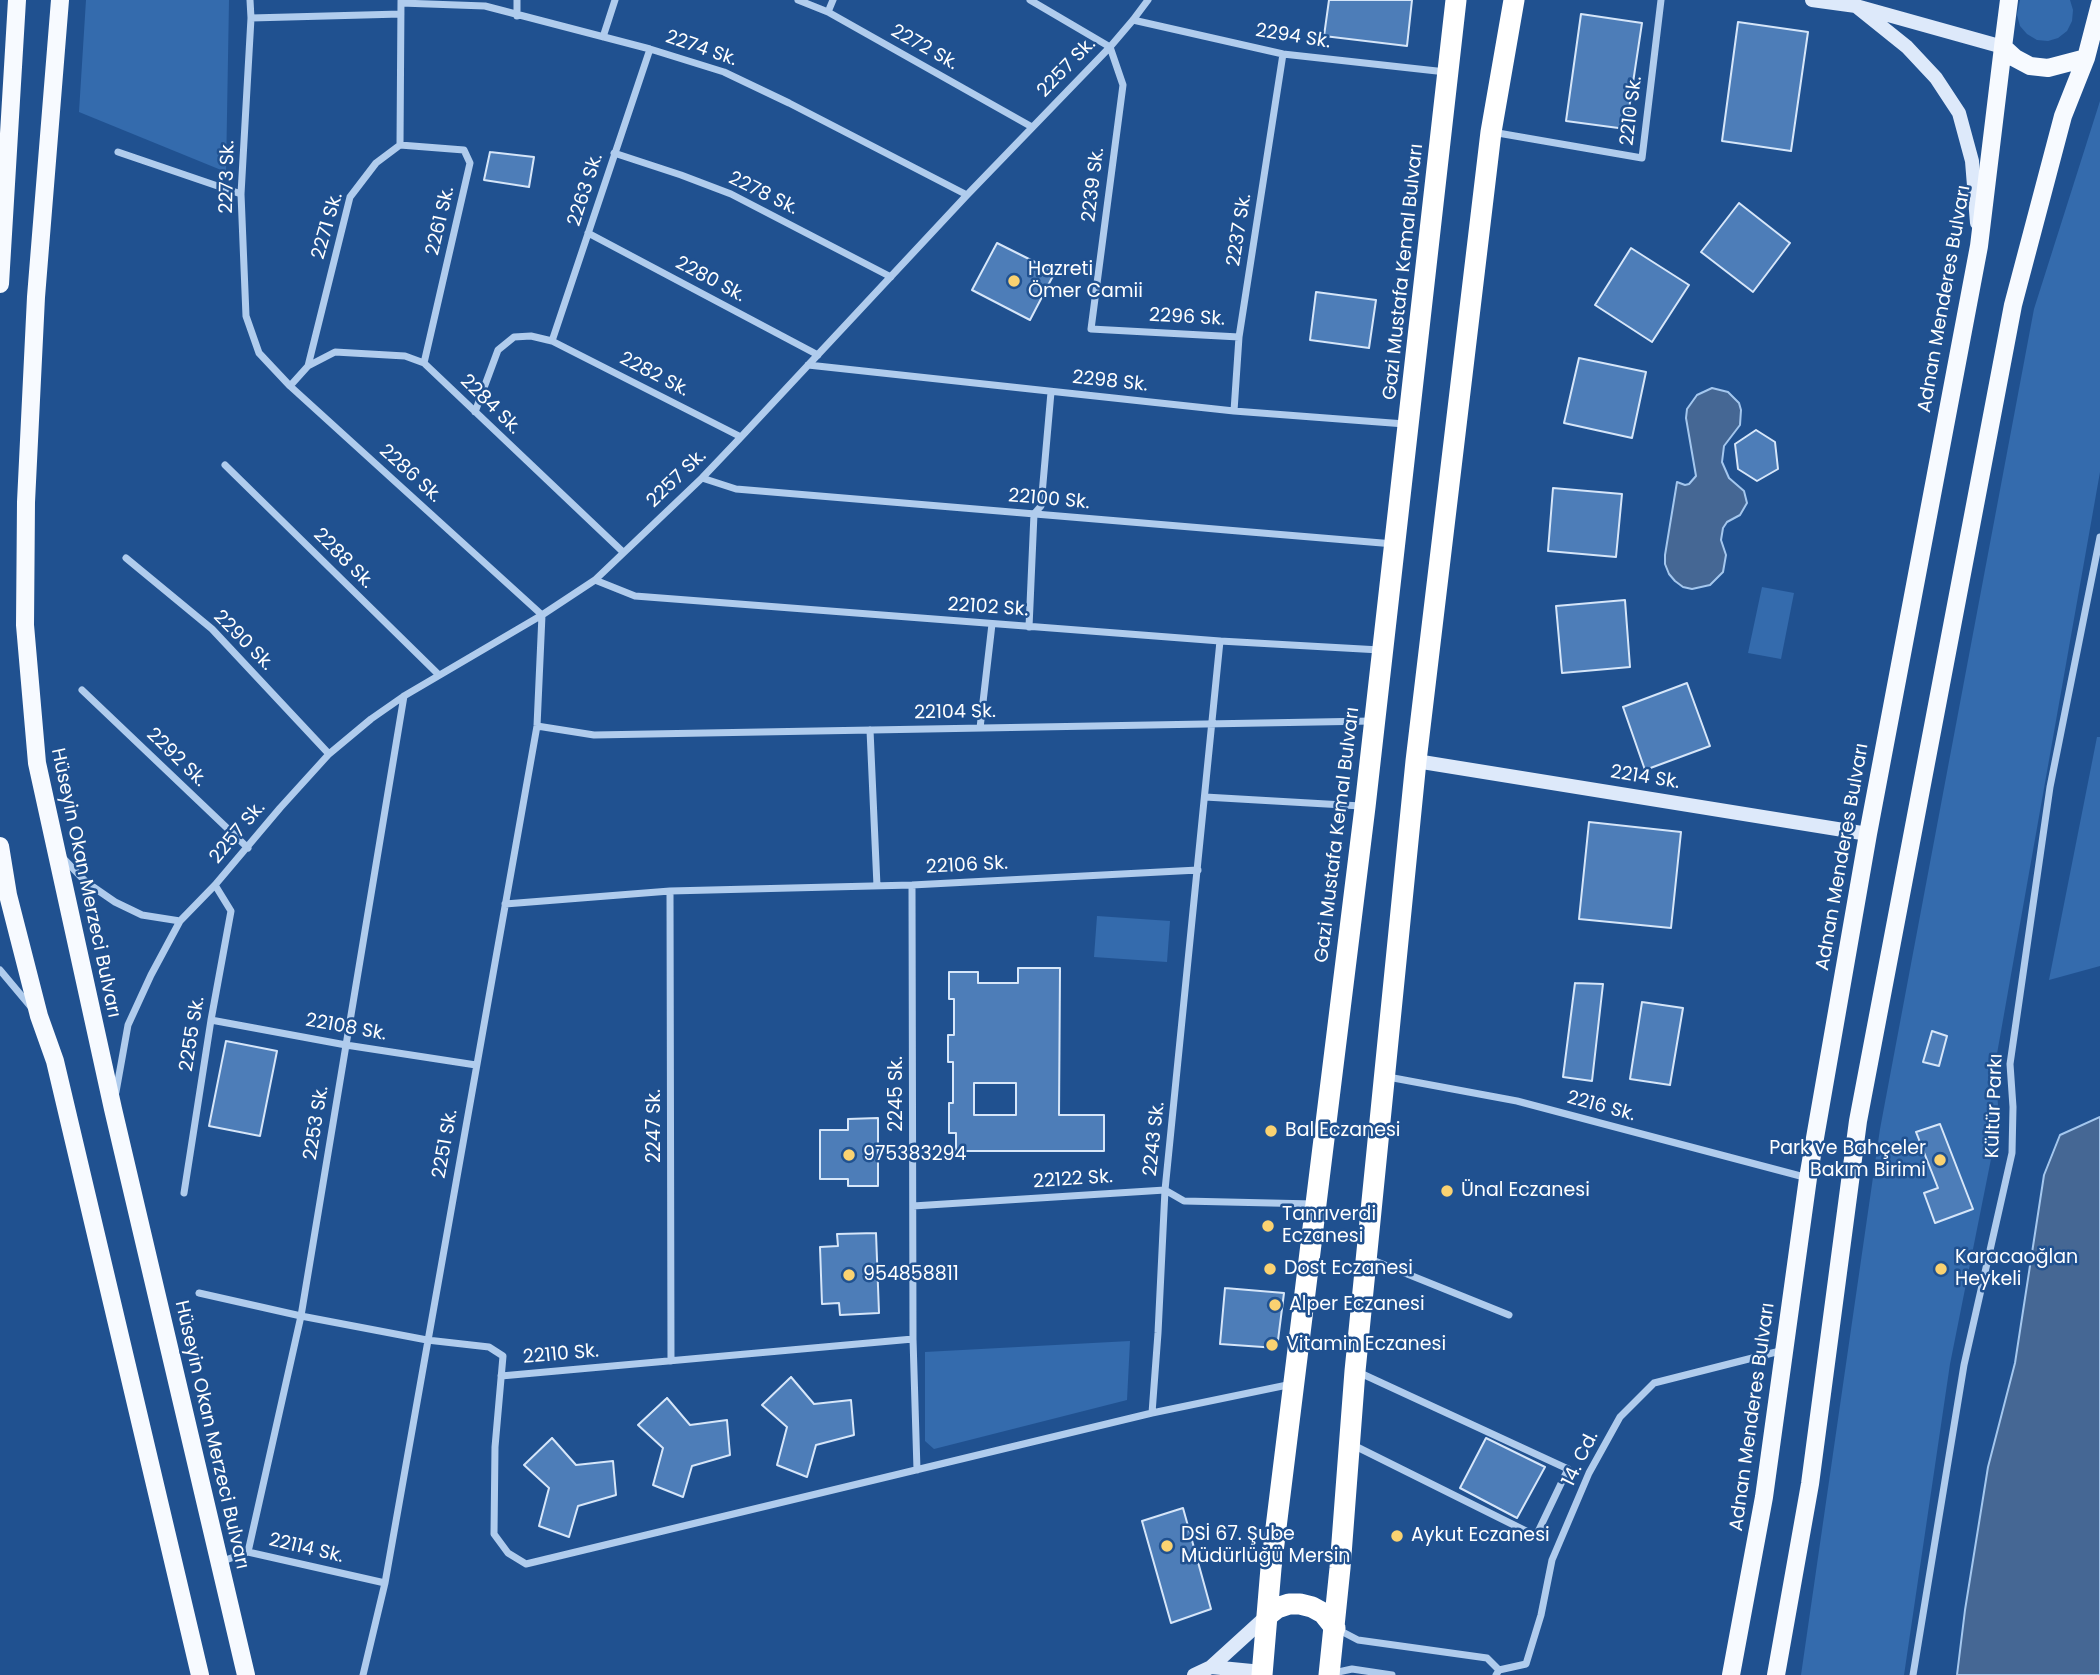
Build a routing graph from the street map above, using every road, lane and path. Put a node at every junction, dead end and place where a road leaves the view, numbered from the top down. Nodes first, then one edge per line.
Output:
1 (17, 0) edge
2 (60, 0) edge
3 (250, 0) edge
4 (517, 0) edge
5 (615, 0) edge
6 (798, 0) edge
7 (833, 0) edge
8 (1030, 0) edge
9 (1148, 0) edge
10 (1457, 0) edge
11 (1514, 0) edge
12 (1661, 0) edge
13 (1812, 0) edge
14 (2009, 0) edge
15 (401, 1) edge
16 (2099, 4) edge
17 (1856, 6) junction
18 (828, 12) junction
19 (401, 14) junction
20 (517, 16) junction
21 (251, 18) junction
22 (1133, 20) junction
23 (603, 37) junction
24 (1110, 47) junction
25 (2003, 47) junction
26 (650, 49) junction
27 (1283, 54) junction
28 (2086, 58) junction
29 (1449, 73) junction
30 (5, 114) edge
31 (1032, 127) junction
32 (1491, 132) junction
33 (400, 145) junction
34 (118, 152) dead end
35 (614, 153) junction
36 (241, 194) junction
37 (967, 195) junction
38 (588, 233) junction
39 (1979, 246) junction
40 (891, 276) junction
41 (0, 284) edge
42 (1091, 329) joint
43 (1239, 337) junction
44 (552, 341) junction
45 (259, 353) joint
46 (818, 355) junction
47 (424, 363) junction
48 (808, 365) junction
49 (308, 366) junction
50 (290, 387) junction
51 (1051, 392) junction
52 (1234, 411) junction
53 (475, 412) junction
54 (1410, 424) junction
55 (741, 437) junction
56 (225, 465) dead end
57 (702, 478) junction
58 (1034, 514) junction
59 (2100, 537) edge
60 (1394, 545) junction
61 (623, 552) junction
62 (126, 558) dead end
63 (595, 580) junction
64 (542, 615) junction
65 (992, 624) junction
66 (1029, 627) junction
67 (1220, 641) junction
68 (1383, 650) junction
69 (439, 675) junction
70 (82, 690) dead end
71 (404, 696) junction
72 (1374, 721) junction
73 (1211, 724) junction
74 (537, 726) junction
75 (980, 728) junction
76 (870, 730) junction
77 (329, 754) junction
78 (1416, 761) junction
79 (1205, 797) junction
80 (1365, 807) junction
81 (1868, 834) junction
82 (0, 846) edge
83 (54, 848) junction
84 (248, 848) junction
85 (1198, 870) junction
86 (215, 885) junction
87 (912, 885) junction
88 (877, 886) junction
89 (670, 891) junction
90 (505, 904) junction
91 (180, 921) junction
92 (0, 970) edge
93 (39, 1016) junction
94 (211, 1020) junction
95 (346, 1045) junction
96 (476, 1065) junction
97 (1384, 1076) junction
98 (113, 1110) junction
99 (1808, 1178) junction
100 (1165, 1189) junction
101 (184, 1193) dead end
102 (1317, 1204) junction
103 (913, 1206) junction
104 (1367, 1257) junction
105 (199, 1293) dead end
106 (1509, 1315) dead end
107 (301, 1316) junction
108 (913, 1339) junction
109 (428, 1340) junction
110 (1784, 1350) junction
111 (671, 1361) junction
112 (1355, 1371) junction
113 (501, 1376) junction
114 (1292, 1384) junction
115 (1152, 1413) junction
116 (1349, 1443) junction
117 (917, 1470) junction
118 (248, 1552) junction
119 (220, 1562) junction
120 (385, 1583) junction
121 (1267, 1616) junction
122 (1335, 1628) junction
123 (1211, 1668) junction
124 (1497, 1672) edge
125 (1263, 1674) edge
126 (200, 1675) edge
127 (246, 1675) edge
128 (363, 1675) edge
129 (1194, 1675) edge
130 (1329, 1675) edge
131 (1392, 1675) edge
132 (1731, 1675) edge
133 (1776, 1675) edge
134 (1913, 1675) edge

1 - 30 main road
2 - 83 main road, Hüseyin Okan Merzeci Bulvarı
3 - 21 street, 2273 Sk.
4 - 20 street
5 - 23 street
6 - 18 street, 2272 Sk.
7 - 18 street
8 - 24 street
9 - 22 street, 2257 Sk.
10 - 29 highway, Gazi Mustafa Kemal Bulvarı
11 - 32 highway
12 - 32 street, 2210 Sk.
13 - 17 street
14 - 25 main road, Adnan Menderes Bulvarı
15 - 19 street
15 - 20 street, 2274 Sk.
16 - 28 main road
17 - 25 street
17 - 39 street
18 - 31 street, 2272 Sk.
19 - 21 street
19 - 33 street
20 - 23 street, 2274 Sk.
21 - 36 street, 2273 Sk.
22 - 24 street, 2257 Sk.
22 - 27 street, 2294 Sk.
23 - 26 street, 2274 Sk.
24 - 31 street, 2257 Sk.
24 - 42 street, 2239 Sk.
25 - 28 main road
25 - 39 main road, Adnan Menderes Bulvarı
26 - 35 street, 2263 Sk.
26 - 37 street, 2274 Sk.
27 - 29 street, 2294 Sk.
27 - 43 street, 2237 Sk.
28 - 133 main road
29 - 54 highway, Gazi Mustafa Kemal Bulvarı
30 - 41 main road
31 - 37 street, 2257 Sk.
32 - 78 highway
33 - 47 street, 2261 Sk.
33 - 49 street, 2271 Sk.
34 - 36 street
35 - 38 street, 2263 Sk.
35 - 40 street, 2278 Sk.
36 - 45 street, 2273 Sk.
37 - 40 street, 2257 Sk.
38 - 44 street, 2263 Sk.
38 - 46 street, 2280 Sk.
39 - 81 main road, Adnan Menderes Bulvarı
40 - 46 street, 2257 Sk.
42 - 43 street, 2296 Sk.
43 - 52 street, 2237 Sk.
44 - 53 street, 2282 Sk.
44 - 55 street, 2282 Sk.
45 - 50 street, 2286 Sk.
46 - 48 street, 2257 Sk.
47 - 49 street
47 - 53 street, 2284 Sk.
48 - 51 street, 2298 Sk.
48 - 55 street, 2257 Sk.
49 - 50 street, 2271 Sk.
50 - 64 street, 2286 Sk.
51 - 52 street, 2298 Sk.
51 - 58 street
52 - 54 street, 2298 Sk.
53 - 61 street, 2284 Sk.
54 - 60 highway, Gazi Mustafa Kemal Bulvarı
55 - 57 street, 2257 Sk.
56 - 69 street, 2288 Sk.
57 - 58 street, 22100 Sk.
57 - 61 street, 2257 Sk.
58 - 60 street, 22100 Sk.
58 - 66 street
59 - 134 street, Kültür Parkı
60 - 68 highway, Gazi Mustafa Kemal Bulvarı
61 - 63 street, 2257 Sk.
62 - 77 street, 2290 Sk.
63 - 64 street, 2257 Sk.
63 - 65 street, 22102 Sk.
64 - 69 street, 2257 Sk.
64 - 74 street, 2251 Sk.
65 - 66 street, 22102 Sk.
65 - 75 street
66 - 67 street, 22102 Sk.
67 - 68 street, 22102 Sk.
67 - 73 street
68 - 72 highway, Gazi Mustafa Kemal Bulvarı
69 - 71 street, 2257 Sk.
70 - 84 street, 2292 Sk.
71 - 77 street, 2257 Sk.
71 - 95 street, 2253 Sk.
72 - 73 street, 22104 Sk.
72 - 80 highway, Gazi Mustafa Kemal Bulvarı
73 - 75 street, 22104 Sk.
73 - 79 street
74 - 76 street, 22104 Sk.
74 - 90 street, 2251 Sk.
75 - 76 street, 22104 Sk.
76 - 88 street
77 - 84 street, 2257 Sk.
78 - 81 street, 2214 Sk.
78 - 97 highway
79 - 80 street
79 - 85 street
80 - 102 highway, Gazi Mustafa Kemal Bulvarı
81 - 99 main road, Adnan Menderes Bulvarı
82 - 93 main road
83 - 91 street
83 - 98 main road, Hüseyin Okan Merzeci Bulvarı
84 - 86 street, 2257 Sk.
85 - 87 street, 22106 Sk.
85 - 100 street, 2243 Sk.
86 - 91 street, 2257 Sk.
86 - 94 street, 2255 Sk.
87 - 88 street, 22106 Sk.
87 - 103 street, 2245 Sk.
88 - 89 street, 22106 Sk.
89 - 90 street, 22106 Sk.
89 - 111 street, 2247 Sk.
90 - 96 street, 2251 Sk.
91 - 98 street, 2257 Sk.
92 - 93 street
93 - 126 main road
94 - 95 street, 22108 Sk.
94 - 101 street, 2255 Sk.
95 - 96 street, 22108 Sk.
95 - 107 street, 2253 Sk.
96 - 109 street, 2251 Sk.
97 - 99 street, 2216 Sk.
97 - 104 highway
98 - 119 main road, Hüseyin Okan Merzeci Bulvarı
99 - 110 main road, Adnan Menderes Bulvarı
100 - 102 street, 22122 Sk.
100 - 103 street, 22122 Sk.
100 - 115 street, 2243 Sk.
102 - 114 highway, Gazi Mustafa Kemal Bulvarı
103 - 108 street, 2245 Sk.
104 - 106 street
104 - 112 highway
105 - 107 street, 22110 Sk.
107 - 109 street, 22110 Sk.
107 - 118 street, 2253 Sk.
108 - 111 street, 22110 Sk.
108 - 117 street, 2245 Sk.
109 - 113 street, 22110 Sk.
109 - 120 street, 2251 Sk.
110 - 124 street, 14. Cd.
110 - 132 main road, Adnan Menderes Bulvarı
111 - 113 street, 22110 Sk.
112 - 116 highway
112 - 116 street
113 - 117 street
114 - 115 street
114 - 121 highway, Gazi Mustafa Kemal Bulvarı
115 - 117 street
116 - 122 highway
118 - 119 street, 22114 Sk.
118 - 120 street, 22114 Sk.
119 - 127 main road, Hüseyin Okan Merzeci Bulvarı
120 - 128 street, 2251 Sk.
121 - 122 highway
121 - 123 street
121 - 125 highway, Gazi Mustafa Kemal Bulvarı
122 - 124 street, 14. Cd.
122 - 130 highway
123 - 125 street
123 - 129 street
130 - 131 street

